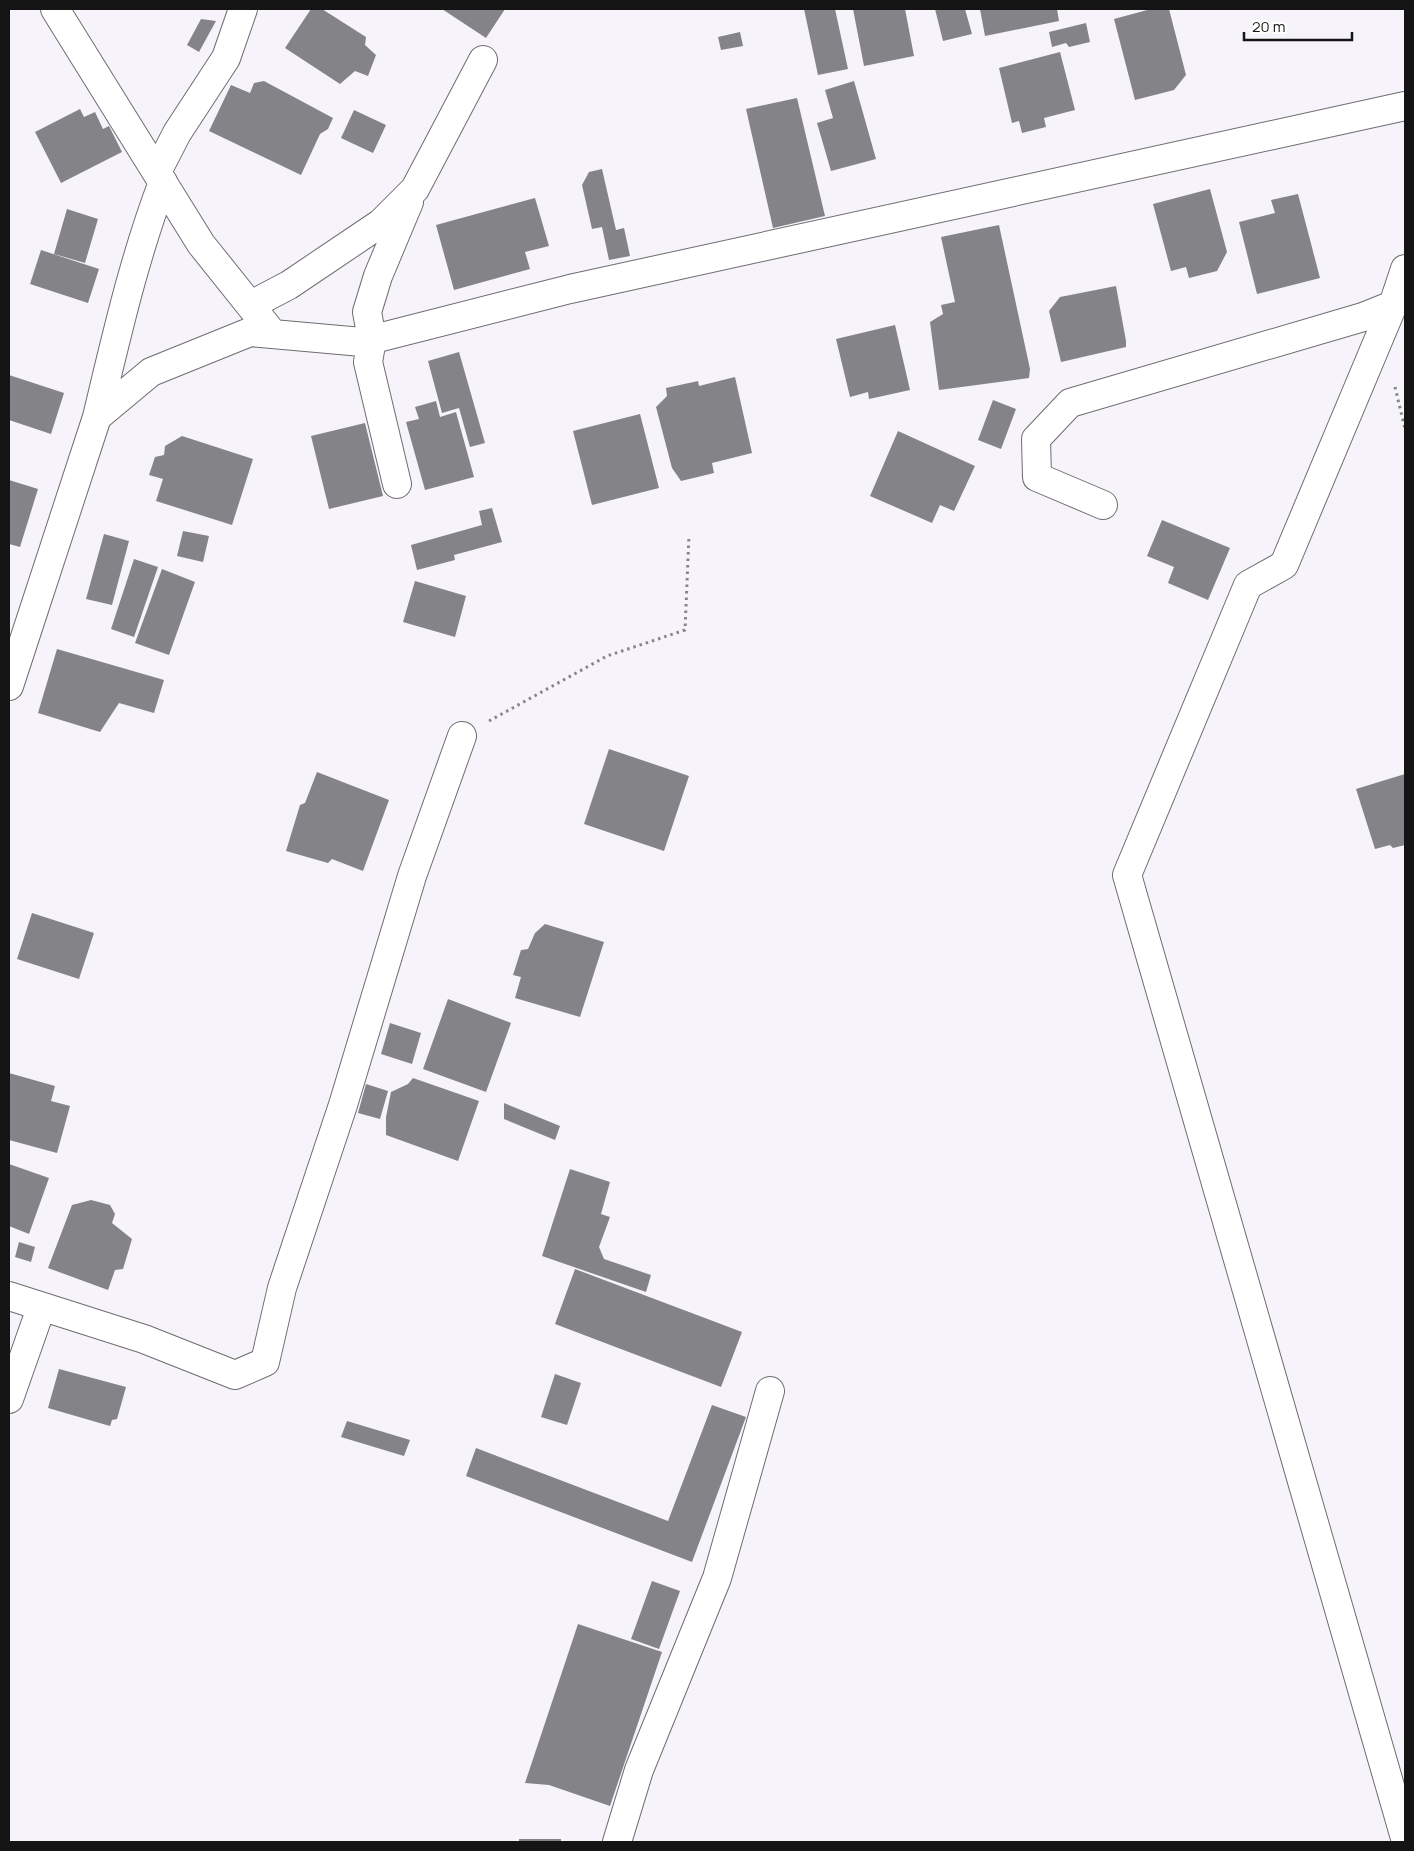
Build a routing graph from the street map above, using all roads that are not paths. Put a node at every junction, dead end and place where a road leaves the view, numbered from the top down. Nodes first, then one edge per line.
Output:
1 (55, 9) edge
2 (243, 9) edge
3 (483, 60) dead end
4 (1405, 106) edge
5 (160, 176) junction
6 (415, 189) junction
7 (1405, 269) edge
8 (251, 305) junction
9 (1393, 306) junction
10 (273, 334) junction
11 (372, 339) junction
12 (97, 417) junction
13 (397, 484) dead end
14 (1103, 505) dead end
15 (9, 686) edge
16 (462, 736) road end
17 (9, 1296) edge
18 (41, 1308) junction
19 (770, 1391) dead end
20 (9, 1399) edge
21 (1405, 1838) edge
22 (617, 1842) edge

1 - 5 street
2 - 5 street
3 - 6 street
4 - 11 street
5 - 8 street
5 - 12 street
6 - 8 street
6 - 11 street
7 - 9 street
8 - 10 street
9 - 14 street
9 - 21 street
10 - 11 street
10 - 12 street
11 - 13 street
12 - 15 street
16 - 18 street
17 - 18 street
18 - 20 street
19 - 22 street

